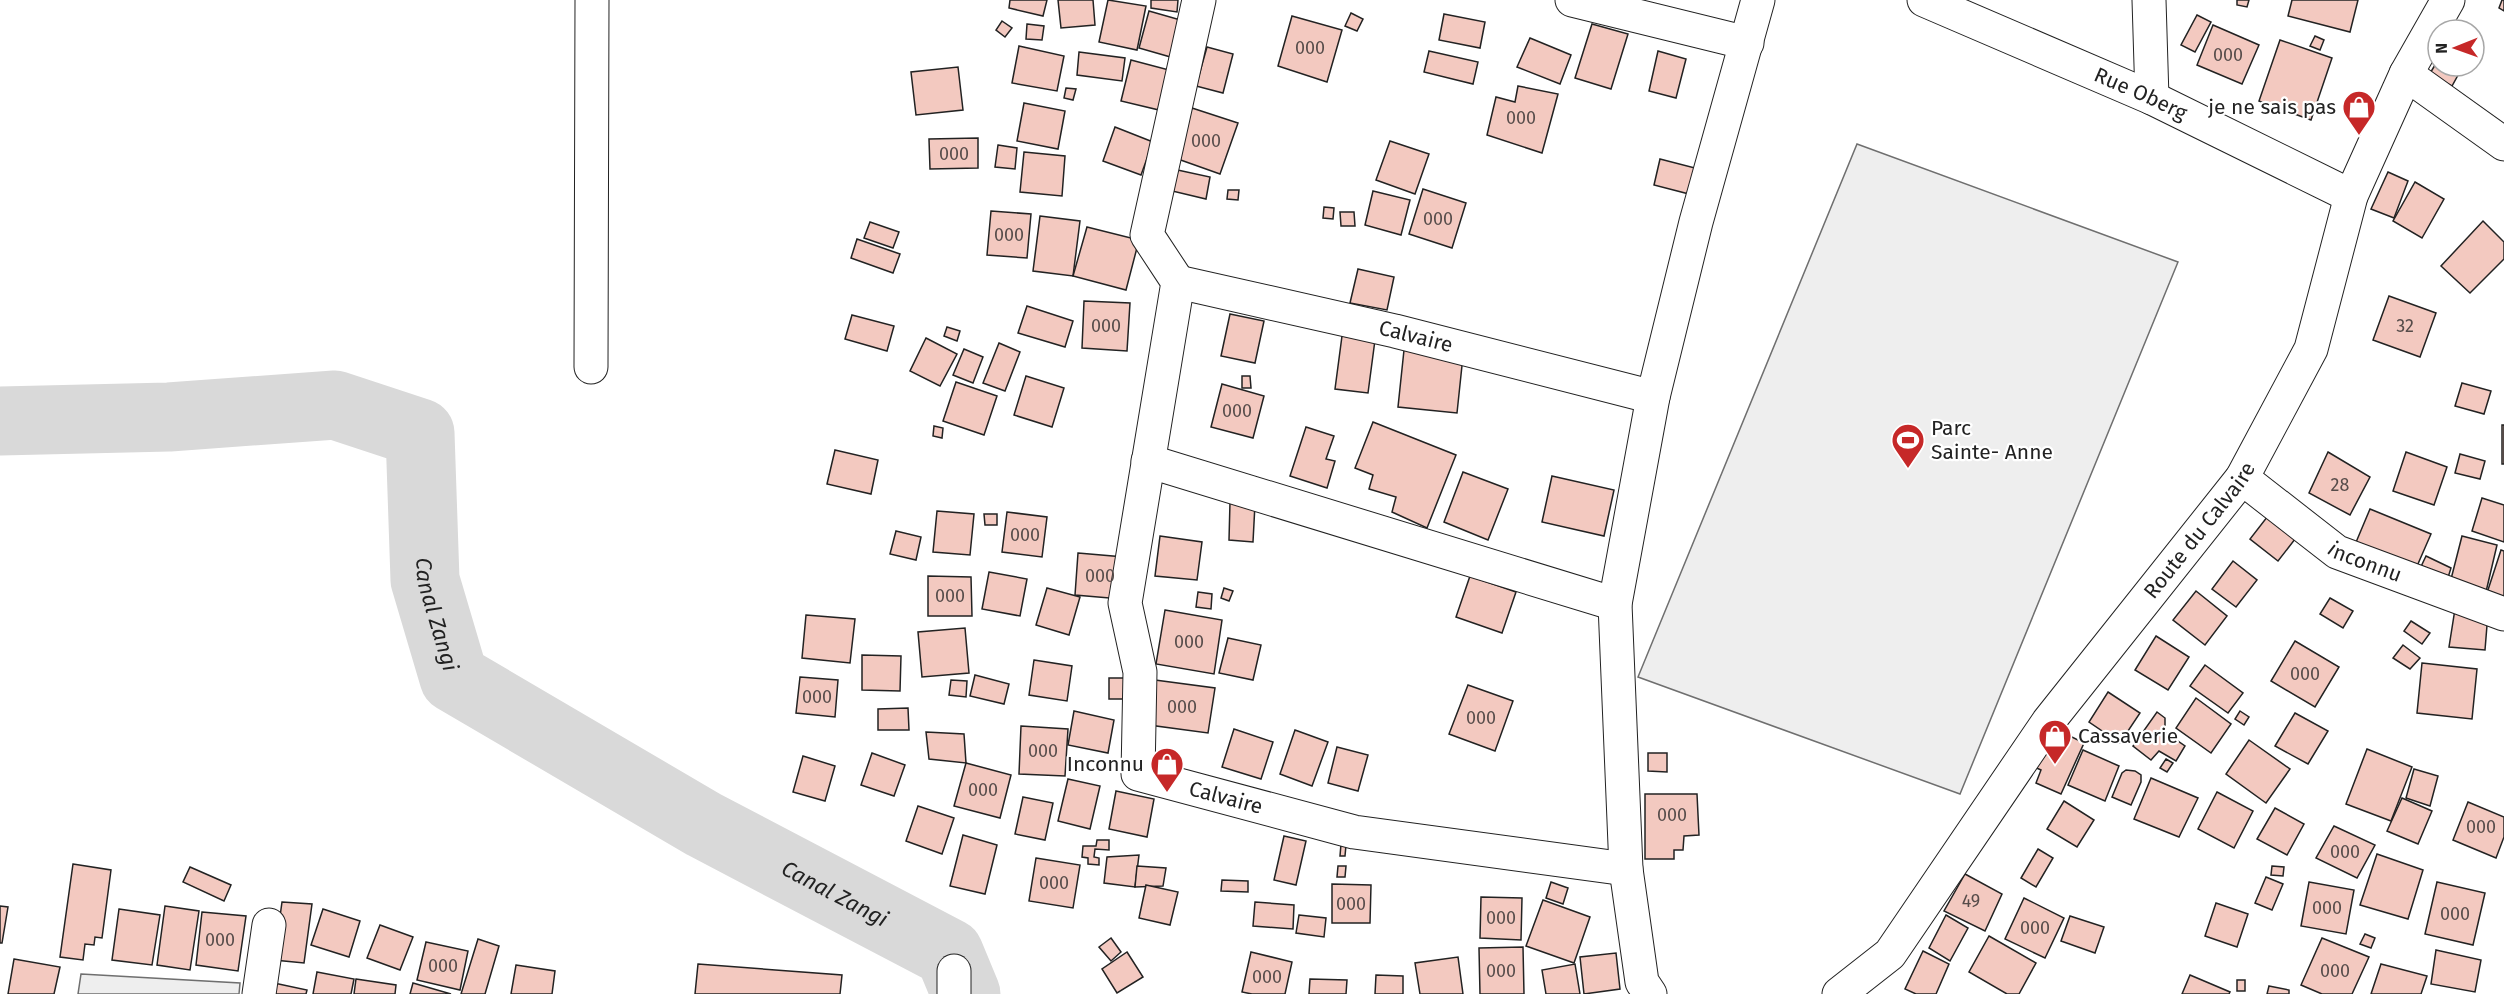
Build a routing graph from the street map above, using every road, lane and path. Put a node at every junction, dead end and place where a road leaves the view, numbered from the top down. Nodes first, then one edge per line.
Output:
1 (592, 0) edge
2 (1199, 0) edge
3 (1572, 0) edge
4 (1758, 0) edge
5 (1924, 0) edge
6 (2149, 0) edge
7 (2448, 0) edge
8 (1747, 43) junction
9 (2406, 74) junction
10 (2152, 98) junction
11 (2504, 144) edge
12 (2351, 196) junction
13 (1178, 282) junction
14 (591, 367) dead end
15 (1653, 397) junction
16 (1148, 461) junction
17 (2242, 478) junction
18 (1615, 604) junction
19 (2504, 614) edge
20 (1626, 869) junction
21 (269, 925) dead end
22 (259, 994) edge
23 (1650, 994) edge
24 (1839, 994) edge

1 - 14 street
2 - 13 street
3 - 8 street
4 - 8 street
5 - 10 street, Rue Oberg
6 - 10 street, Rue Oberg
7 - 9 street, Route du Calvaire
8 - 15 street
9 - 11 street
9 - 12 street, Route du Calvaire
10 - 12 street, Rue Oberg
12 - 17 street, Route du Calvaire
13 - 15 street, Calvaire
13 - 16 street, Calvaire
15 - 18 street
16 - 18 street
16 - 20 street, Calvaire
17 - 19 street, inconnu
17 - 24 street, Route du Calvaire
18 - 20 street
20 - 23 street
21 - 22 street

